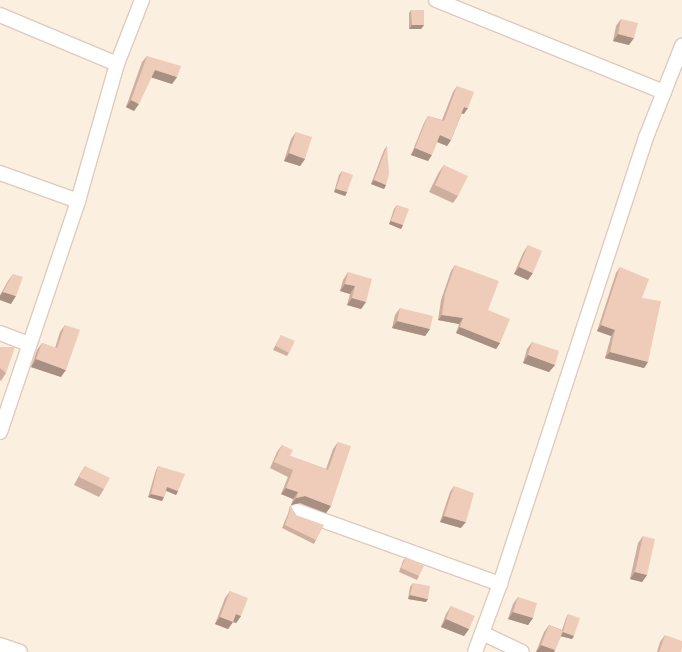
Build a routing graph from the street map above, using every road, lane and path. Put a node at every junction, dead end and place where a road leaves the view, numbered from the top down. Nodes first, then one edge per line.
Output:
1 (142, 0) edge
2 (436, 0) edge
3 (0, 16) edge
4 (682, 46) edge
5 (117, 64) junction
6 (664, 92) junction
7 (0, 173) edge
8 (78, 201) junction
9 (0, 333) edge
10 (30, 344) junction
11 (0, 432) edge
12 (297, 511) dead end
13 (500, 584) junction
14 (482, 633) junction
15 (0, 645) edge
16 (20, 652) edge
17 (475, 652) edge
18 (522, 652) edge

1 - 5 street
2 - 6 street
3 - 5 street
4 - 6 street
5 - 8 street
6 - 13 street
7 - 8 street
8 - 10 street
9 - 10 street
10 - 11 street
12 - 13 street
13 - 14 street
14 - 17 street
14 - 18 street
15 - 16 street

